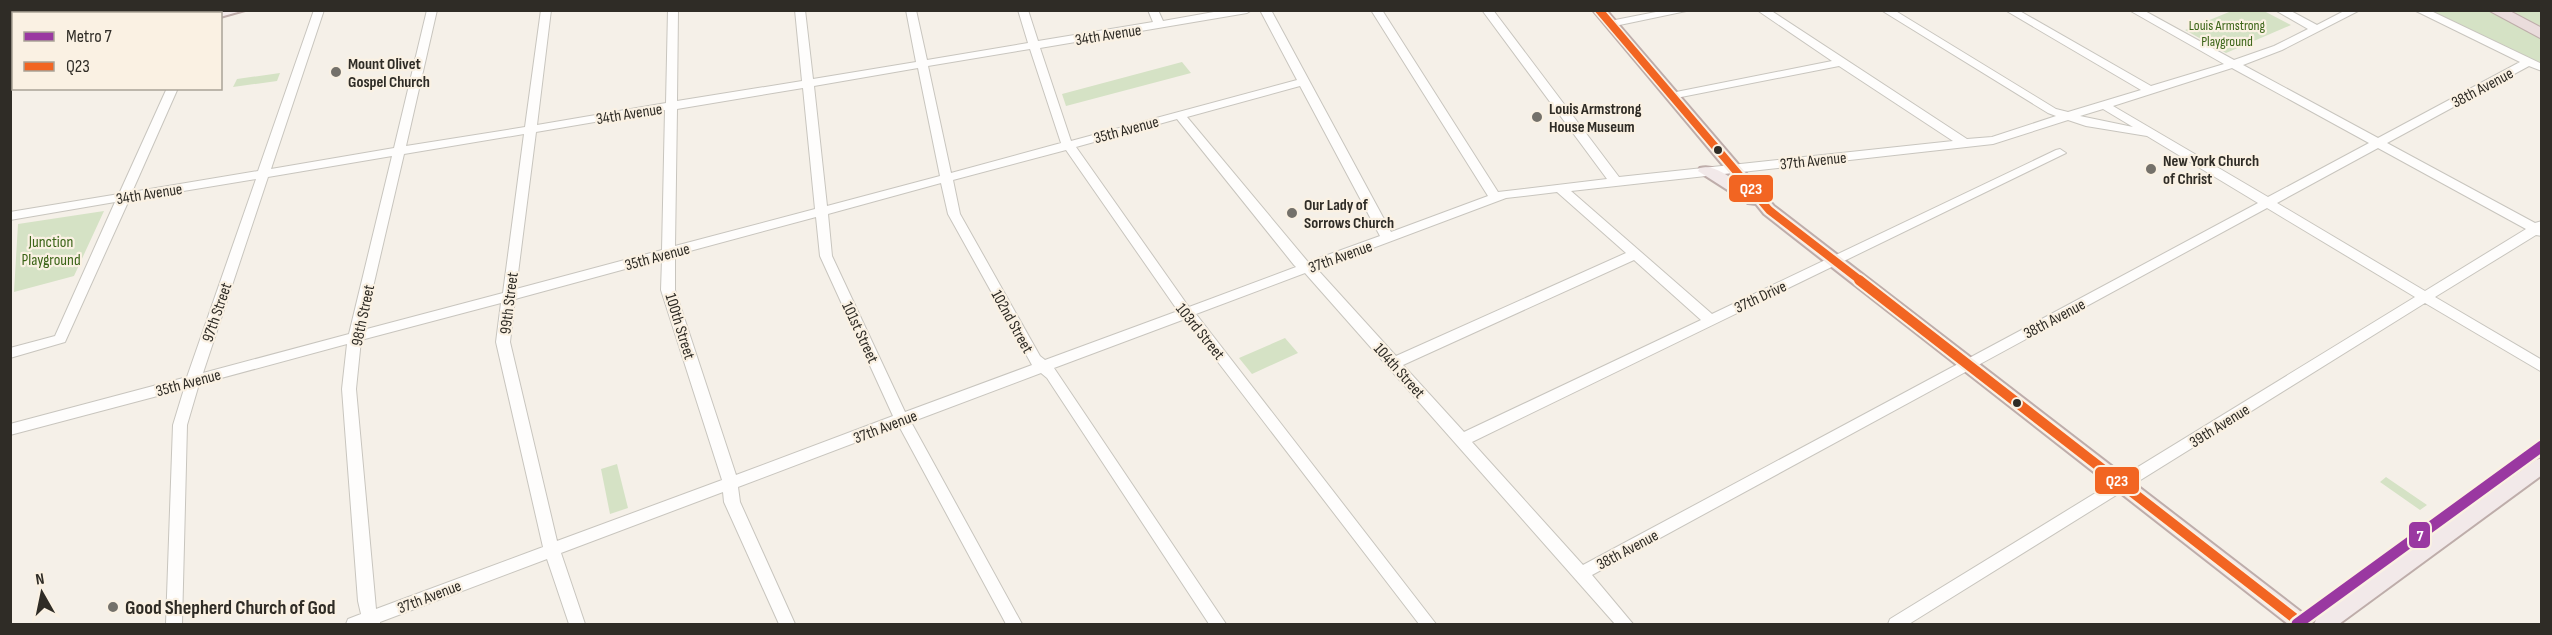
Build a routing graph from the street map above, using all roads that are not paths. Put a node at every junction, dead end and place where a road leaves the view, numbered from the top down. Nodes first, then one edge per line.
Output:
1 (11, 10) edge
2 (239, 10) edge
3 (319, 10) edge
4 (432, 10) edge
5 (546, 10) edge
6 (673, 10) edge
7 (800, 10) edge
8 (911, 10) edge
9 (1023, 10) edge
10 (1208, 10) edge
11 (1247, 10) edge
12 (1265, 10) edge
13 (1376, 10) edge
14 (1487, 10) edge
15 (1599, 10) edge
16 (1686, 10) edge
17 (1762, 10) edge
18 (1886, 10) edge
19 (2010, 10) edge
20 (2134, 10) edge
21 (2280, 10) edge
22 (2355, 10) edge
23 (2419, 10) edge
24 (2495, 10) edge
25 (2508, 10) edge
26 (222, 13) edge
27 (1157, 18) edge
28 (10, 20) edge
29 (1610, 24) junction
30 (2317, 29) junction
31 (2541, 29) edge
32 (2541, 34) edge
33 (1033, 43) junction
34 (922, 61) junction
35 (1840, 62) junction
36 (2528, 62) junction
37 (2233, 65) junction
38 (2541, 68) edge
39 (807, 80) junction
40 (1303, 82) junction
41 (172, 90) edge
42 (2151, 91) junction
43 (1671, 96) junction
44 (673, 103) junction
45 (2104, 105) junction
46 (1179, 114) junction
47 (2069, 117) junction
48 (531, 126) junction
49 (2153, 134) junction
50 (1965, 143) junction
51 (2375, 143) junction
52 (1067, 144) junction
53 (400, 147) junction
54 (2060, 153) dead end
55 (1733, 168) junction
56 (265, 170) junction
57 (1705, 171) junction
58 (946, 178) junction
59 (1615, 181) junction
60 (1558, 187) junction
61 (127, 193) junction
62 (1495, 197) junction
63 (2267, 203) junction
64 (10, 208) edge
65 (1769, 210) junction
66 (822, 212) junction
67 (10, 216) edge
68 (2539, 228) edge
69 (1388, 238) junction
70 (670, 252) junction
71 (1634, 255) junction
72 (1834, 261) junction
73 (1307, 268) junction
74 (509, 296) junction
75 (2424, 297) junction
76 (1188, 313) junction
77 (1710, 320) junction
78 (356, 337) junction
79 (10, 353) edge
80 (1394, 363) junction
81 (1967, 365) junction
82 (1042, 366) junction
83 (2541, 367) edge
84 (193, 381) junction
85 (903, 420) junction
86 (10, 430) edge
87 (1462, 440) junction
88 (2541, 465) edge
89 (728, 485) junction
90 (2123, 485) junction
91 (552, 549) junction
92 (1580, 574) junction
93 (371, 621) edge
94 (174, 624) edge
95 (354, 624) edge
96 (577, 624) edge
97 (787, 624) edge
98 (1014, 624) edge
99 (1218, 624) edge
100 (1428, 624) edge
101 (1625, 624) edge
102 (1896, 624) edge
103 (2302, 624) edge
104 (2325, 624) edge

1 - 28 main road
2 - 26 main road
3 - 56 street, 97th Street
4 - 53 street, 98th Street
5 - 48 street, 99th Street
6 - 44 street, 100th Street
7 - 39 street, 101st Street
8 - 34 street, 102nd Street
9 - 33 street, 103rd Street
10 - 27 street, 34th Avenue
11 - 27 street, 34th Avenue
12 - 40 street
13 - 62 street
14 - 59 street
15 - 29 main road
16 - 29 street
17 - 35 street
18 - 47 street
19 - 42 street
20 - 37 street
21 - 30 street
22 - 30 street, 37th Avenue
23 - 36 street
24 - 32 highway
25 - 31 highway
27 - 33 street, 34th Avenue
29 - 43 main road
30 - 37 street, 37th Avenue
33 - 34 street, 34th Avenue
33 - 52 street, 103rd Street
34 - 39 street, 34th Avenue
34 - 58 street, 102nd Street
35 - 43 street
35 - 50 street
36 - 38 street
36 - 51 street, 38th Avenue
37 - 42 street, 37th Avenue
37 - 51 street
39 - 44 street, 34th Avenue
39 - 66 street, 101st Street
40 - 46 street, 35th Avenue
40 - 69 street
41 - 61 street
42 - 45 street, 37th Avenue
43 - 55 main road
44 - 48 street, 34th Avenue
44 - 70 street, 100th Street
45 - 47 street, 37th Avenue
45 - 49 street
46 - 52 street, 35th Avenue
46 - 73 street, 104th Street
47 - 49 street
47 - 50 street, 37th Avenue
48 - 53 street, 34th Avenue
48 - 74 street, 99th Street
49 - 63 street
50 - 55 street, 37th Avenue
51 - 63 street, 38th Avenue
51 - 68 street
52 - 58 street, 35th Avenue
52 - 76 street, 103rd Street
53 - 56 street, 34th Avenue
53 - 78 street, 98th Street
54 - 72 street, 37th Drive
55 - 57 street, 37th Avenue
55 - 65 main road
56 - 61 street, 34th Avenue
56 - 84 street, 97th Street
57 - 59 street, 37th Avenue
57 - 65 main road
58 - 66 street, 35th Avenue
58 - 82 street, 102nd Street
59 - 60 street, 37th Avenue
60 - 62 street, 37th Avenue
60 - 71 street
61 - 64 street, 34th Avenue
61 - 67 street, 34th Avenue
61 - 79 street
62 - 69 street, 37th Avenue
63 - 75 street
63 - 81 street, 38th Avenue
65 - 72 main road
66 - 70 street, 35th Avenue
66 - 85 street, 101st Street
68 - 75 street, 39th Avenue
69 - 73 street, 37th Avenue
70 - 74 street, 35th Avenue
70 - 89 street, 100th Street
71 - 77 street
71 - 80 street
72 - 77 street, 37th Drive
72 - 81 main road
73 - 76 street, 37th Avenue
73 - 80 street, 104th Street
74 - 78 street, 35th Avenue
74 - 91 street, 99th Street
75 - 83 street
75 - 90 street, 39th Avenue
76 - 82 street, 37th Avenue
76 - 100 street, 103rd Street
77 - 87 street, 37th Drive
78 - 84 street, 35th Avenue
78 - 93 street, 98th Street
80 - 87 street, 104th Street
81 - 90 main road
81 - 92 street, 38th Avenue
82 - 85 street, 37th Avenue
82 - 99 street, 102nd Street
84 - 86 street, 35th Avenue
84 - 94 street, 97th Street
85 - 89 street, 37th Avenue
85 - 98 street, 101st Street
87 - 92 street, 104th Street
88 - 104 main road
89 - 91 street, 37th Avenue
89 - 97 street, 100th Street
90 - 102 street, 39th Avenue
90 - 103 main road
91 - 93 street, 37th Avenue
91 - 96 street, 99th Street
92 - 101 street, 104th Street
93 - 95 street, 37th Avenue

